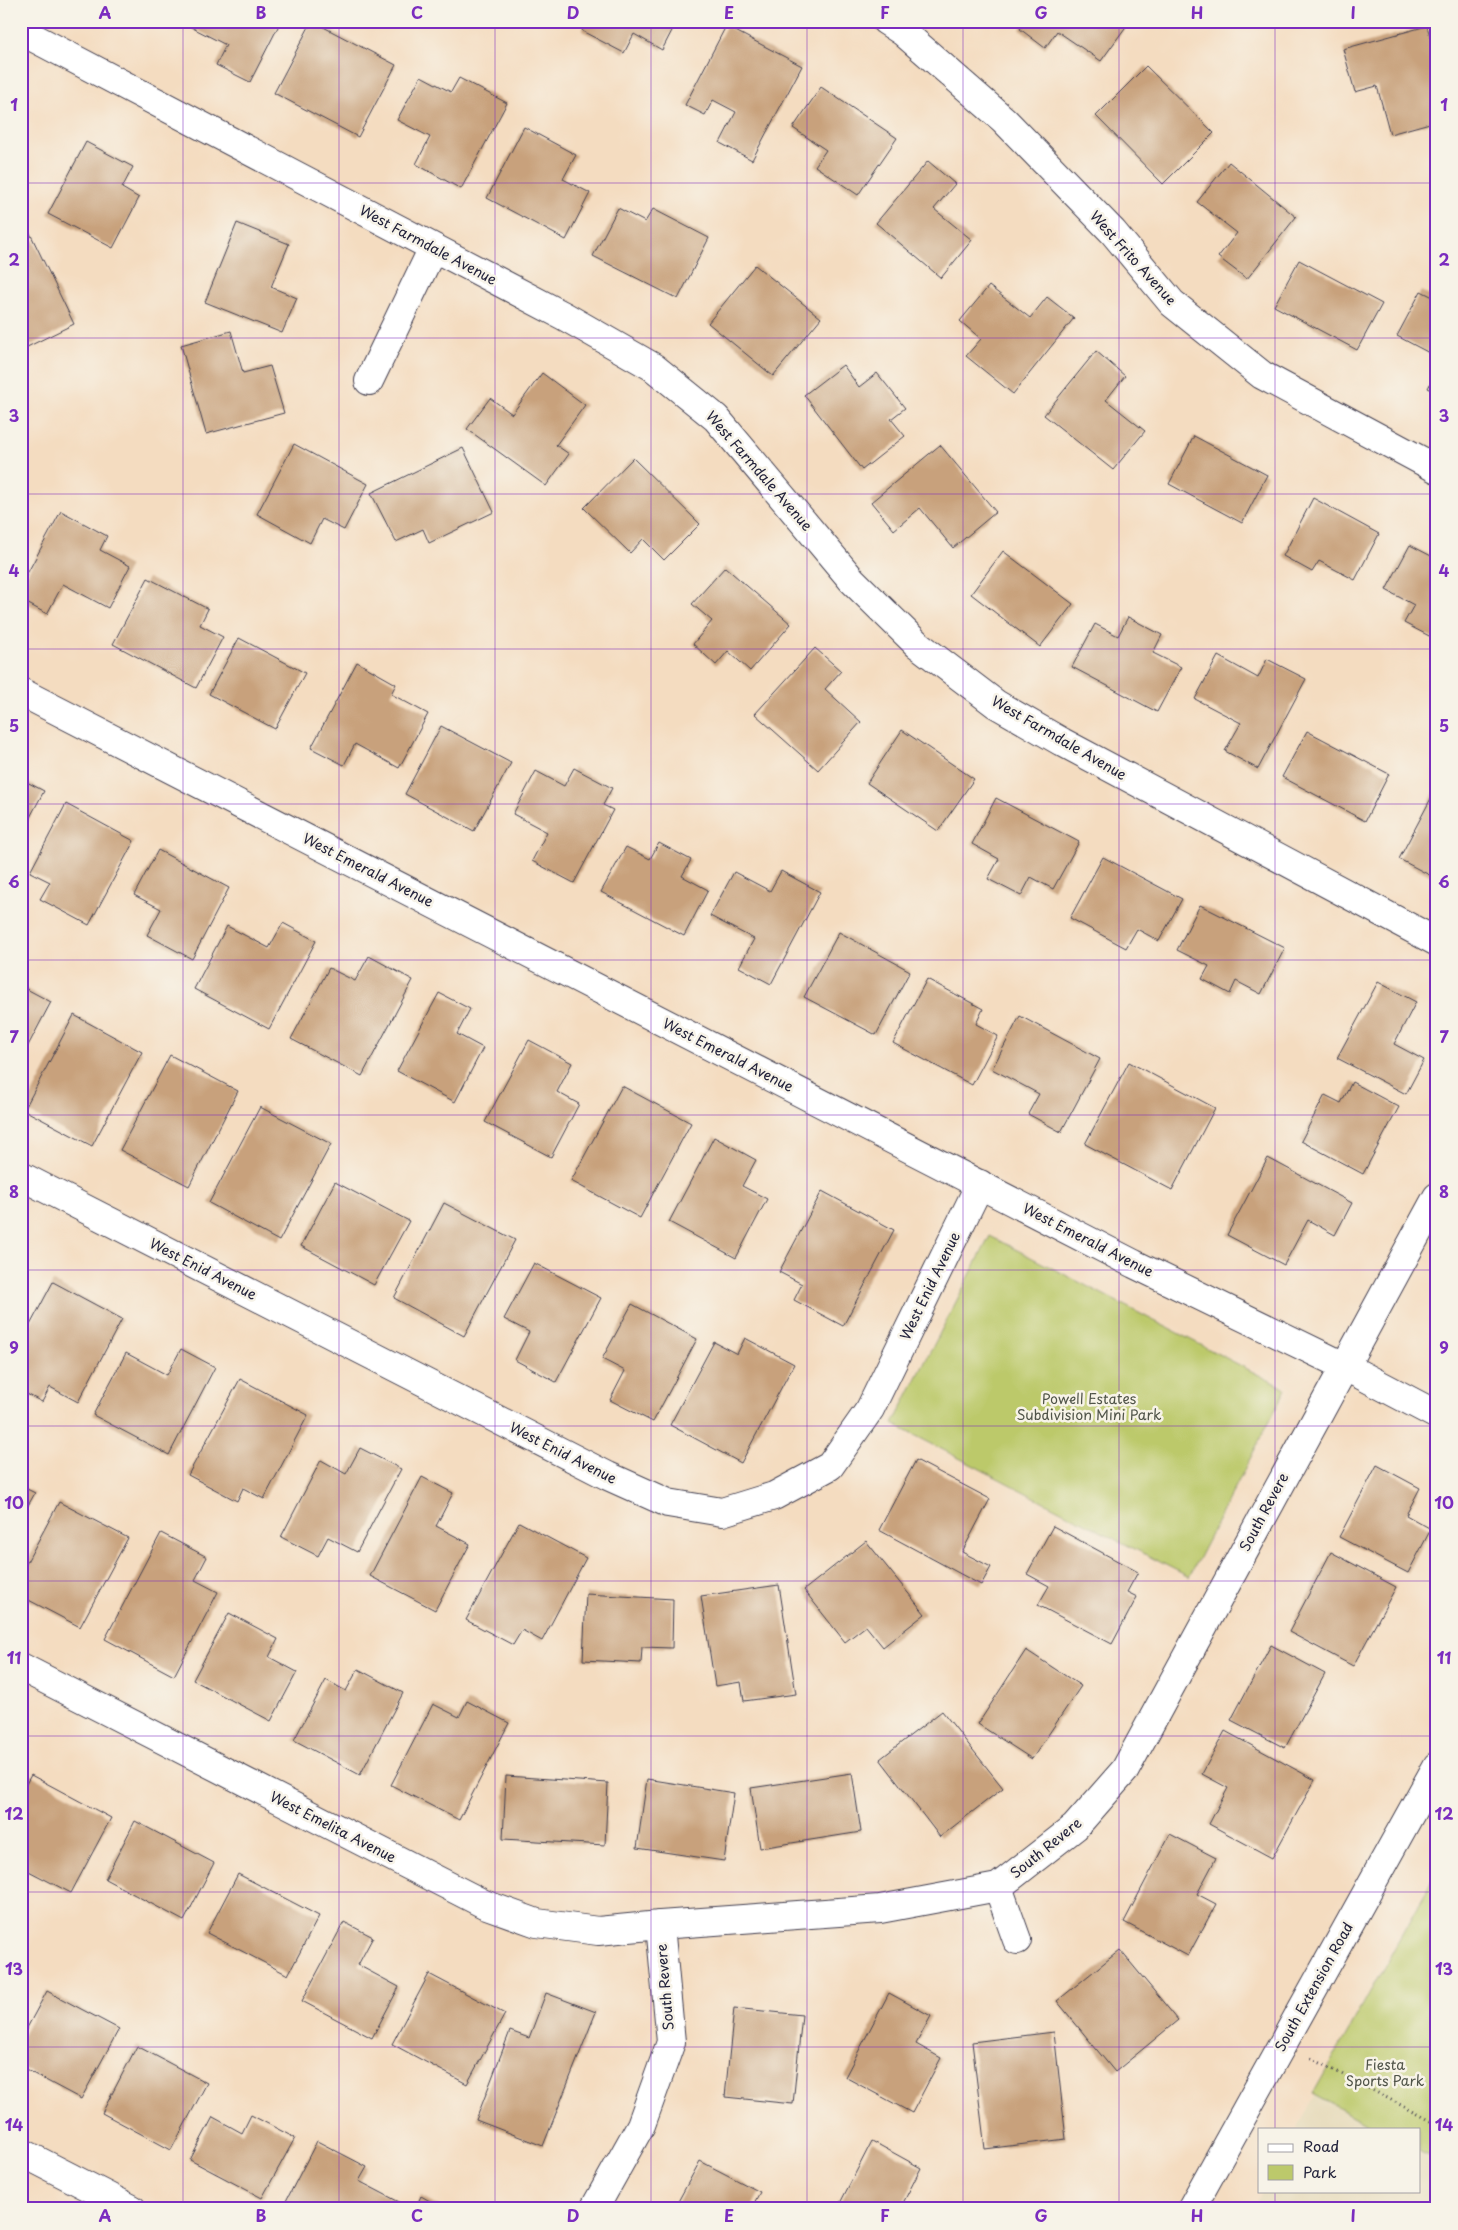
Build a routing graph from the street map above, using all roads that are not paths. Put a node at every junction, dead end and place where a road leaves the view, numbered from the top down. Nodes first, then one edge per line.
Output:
1 (886, 21) edge
2 (21, 31) edge
3 (433, 248) junction
4 (369, 381) dead end
5 (1437, 469) edge
6 (21, 692) edge
7 (1437, 942) edge
8 (21, 1176) edge
9 (980, 1184) junction
10 (1437, 1197) edge
11 (1344, 1366) junction
12 (1437, 1415) edge
13 (21, 1667) edge
14 (1437, 1766) edge
15 (998, 1887) junction
16 (660, 1925) junction
17 (1017, 1940) dead end
18 (21, 2152) edge
19 (132, 2209) edge
20 (594, 2209) edge
21 (1191, 2209) edge

1 - 5 street, West Frito Avenue
2 - 3 street, West Farmdale Avenue
3 - 4 street
3 - 7 street, West Farmdale Avenue
6 - 9 street, West Emerald Avenue
8 - 9 street, West Enid Avenue
9 - 11 street, West Emerald Avenue
10 - 11 street, South Revere
11 - 12 street, West Emerald Avenue
11 - 15 street, South Revere
13 - 16 street, West Emelita Avenue
14 - 21 street, South Extension Road
15 - 16 street, South Revere
15 - 17 street
16 - 20 street, South Revere
18 - 19 street

